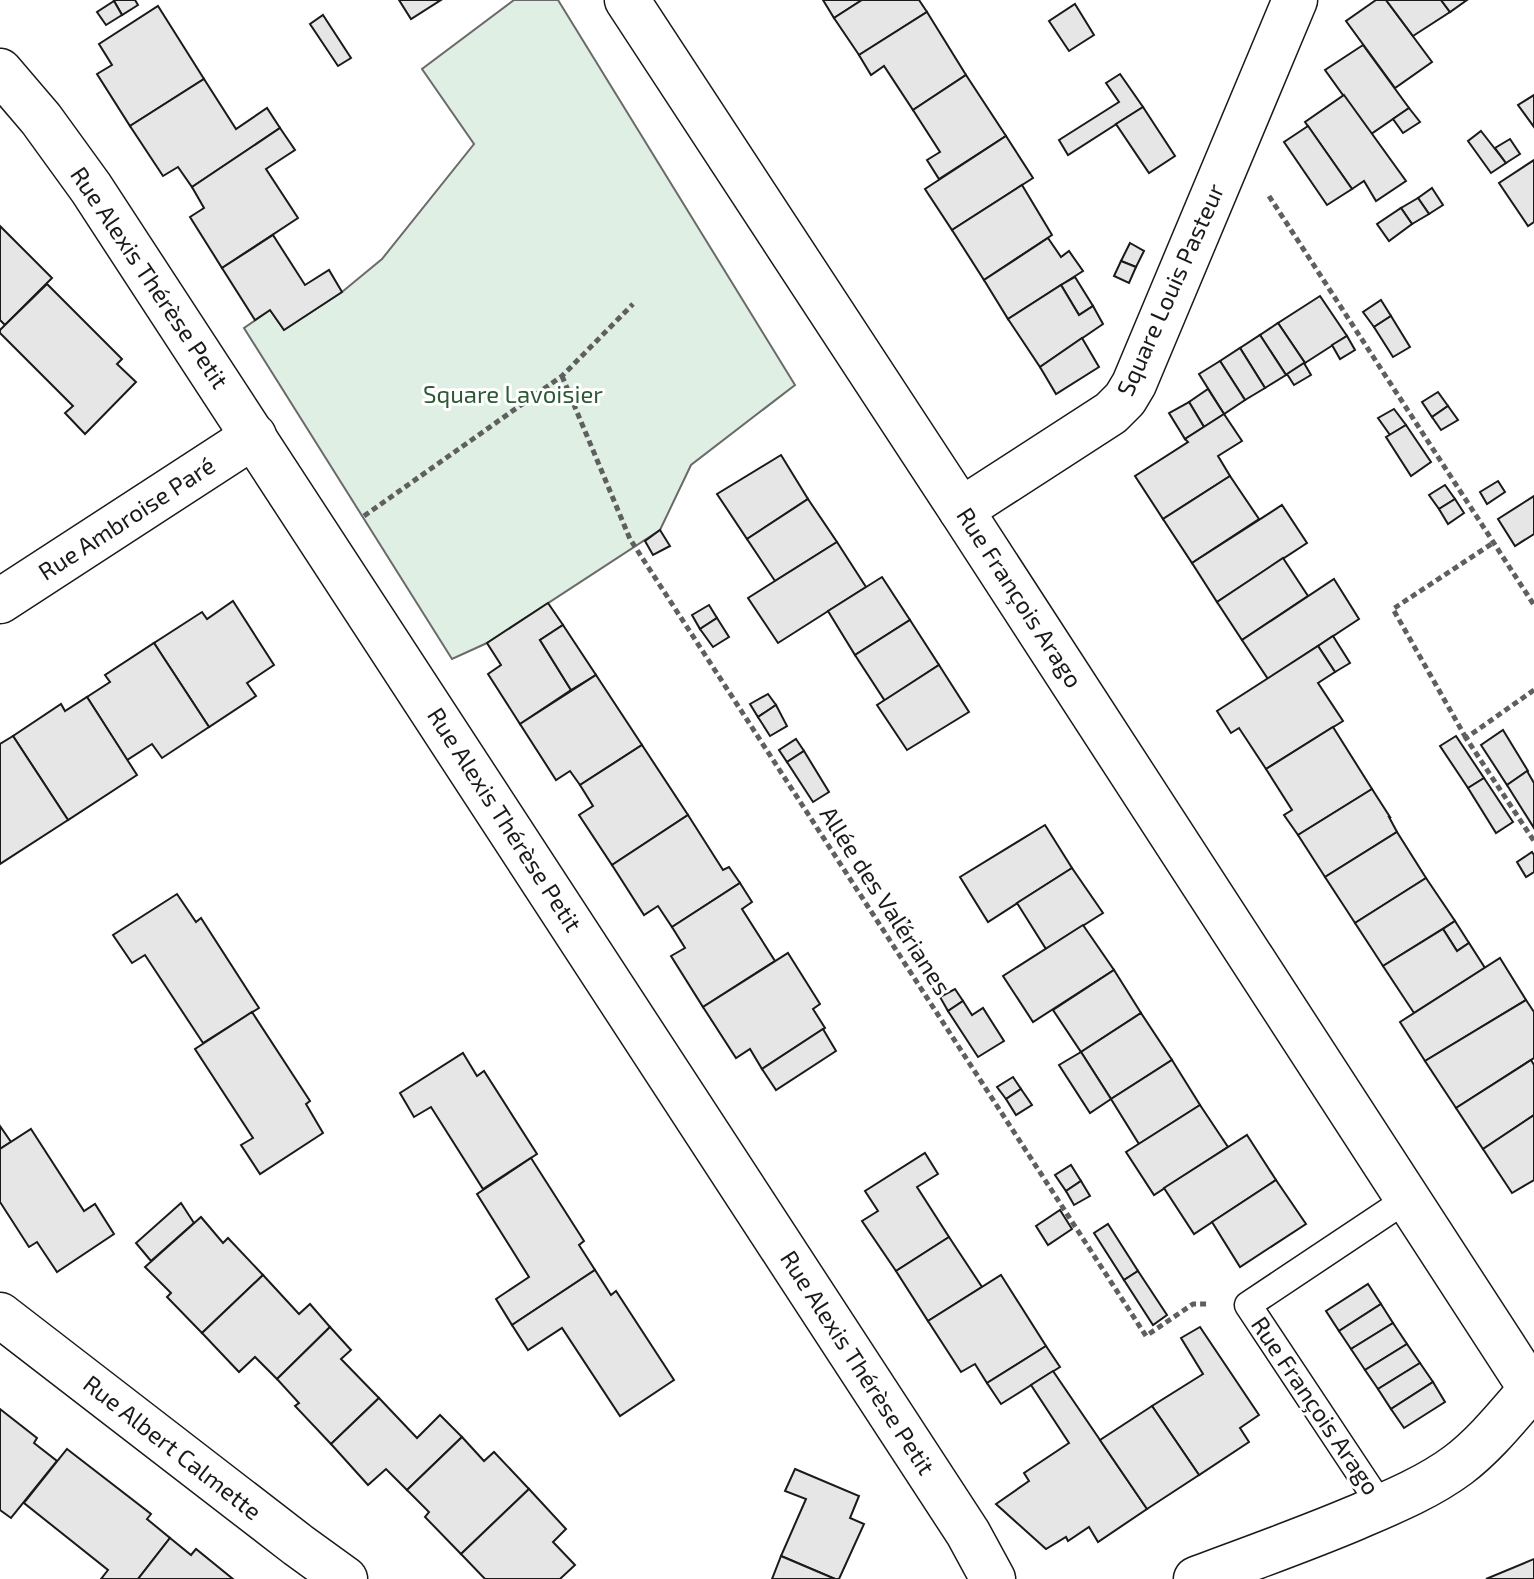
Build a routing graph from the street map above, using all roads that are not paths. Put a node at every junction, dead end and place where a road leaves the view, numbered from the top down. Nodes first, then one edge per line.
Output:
1 (627, 0) edge
2 (1295, 0) edge
3 (0, 71) edge
4 (254, 436) junction
5 (961, 510) junction
6 (0, 601) edge
7 (1407, 1199) junction
8 (0, 1315) edge
9 (1532, 1387) edge
10 (1382, 1507) junction
11 (345, 1579) edge
12 (993, 1579) edge
13 (1196, 1579) edge

1 - 5 street, Rue François Arago
2 - 5 street, Square Louis Pasteur
3 - 4 street, Rue Alexis Thérèse Petit
4 - 6 street, Rue Ambroise Paré
4 - 12 street, Rue Alexis Thérèse Petit
5 - 7 street, Rue François Arago
7 - 9 street, Rue François Arago
7 - 10 lane, Rue François Arago
8 - 11 street, Rue Albert Calmette
9 - 10 street
10 - 13 street

